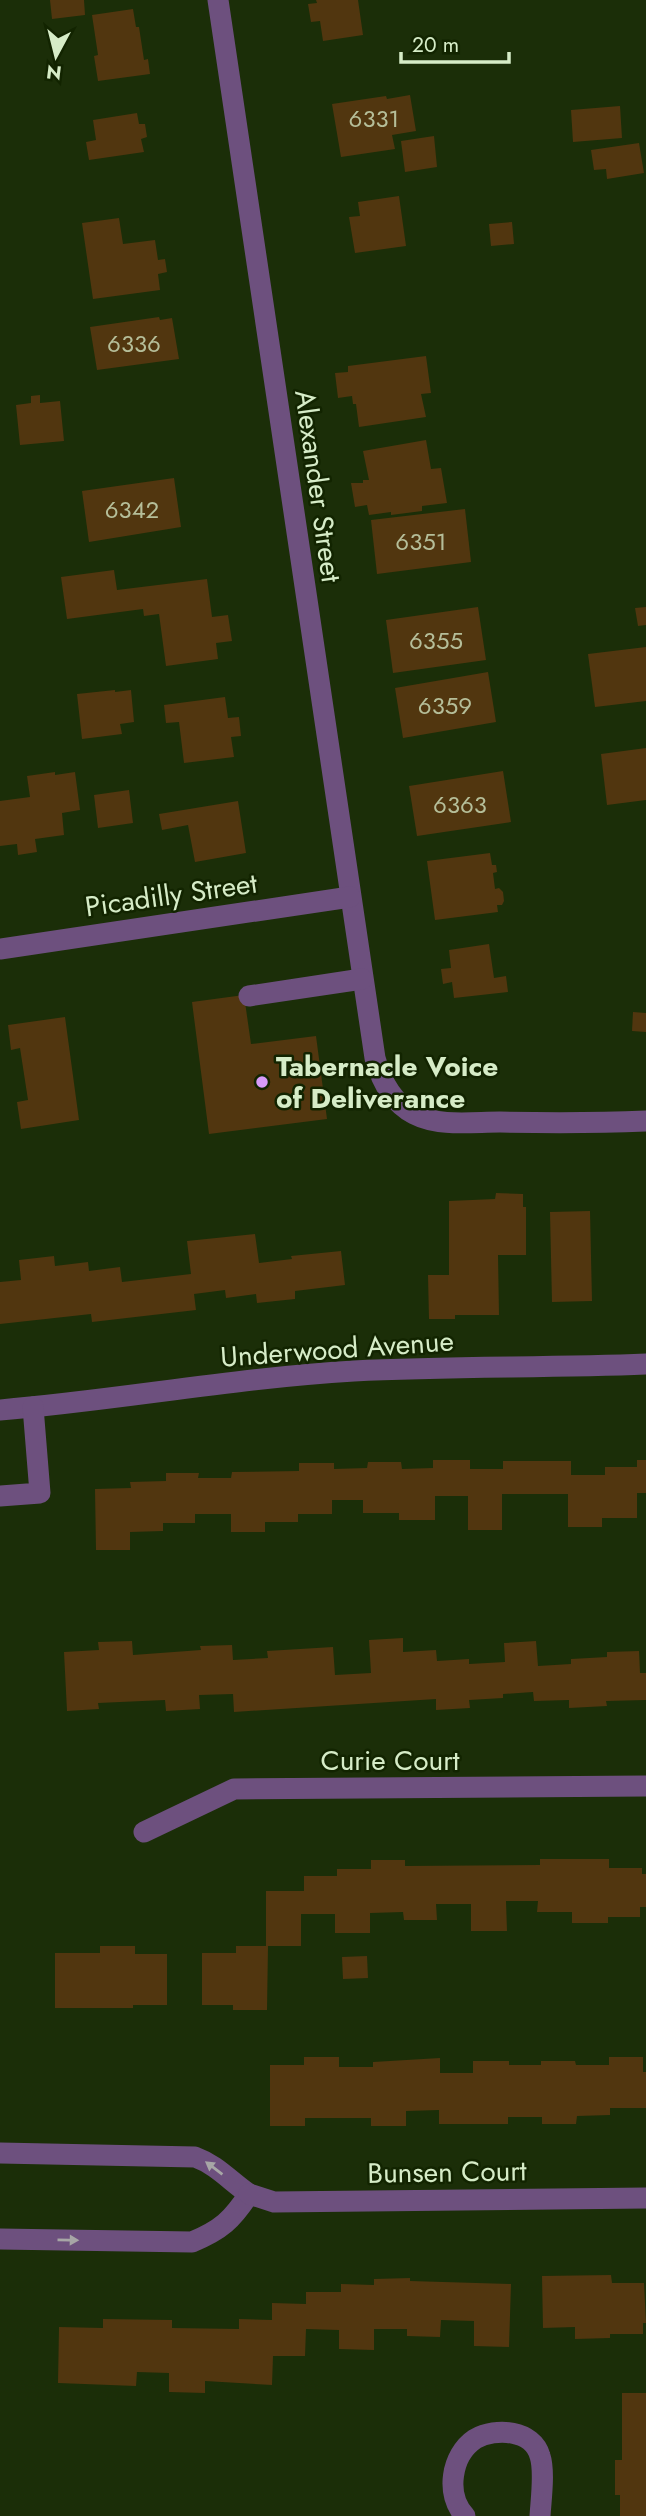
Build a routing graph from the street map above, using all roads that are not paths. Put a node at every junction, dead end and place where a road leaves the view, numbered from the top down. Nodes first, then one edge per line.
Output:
1 (218, 0) edge
2 (350, 897) junction
3 (0, 949) edge
4 (362, 979) junction
5 (249, 996) dead end
6 (646, 1121) edge
7 (646, 1364) edge
8 (33, 1407) junction
9 (0, 1410) edge
10 (0, 1496) edge
11 (646, 1786) edge
12 (144, 1832) dead end
13 (0, 2153) edge
14 (249, 2194) junction
15 (646, 2198) edge
16 (0, 2239) edge
17 (466, 2516) edge
18 (540, 2516) edge

1 - 2 street, Alexander Street
2 - 3 street, Picadilly Street
2 - 4 street, Alexander Street
4 - 5 street
4 - 6 street
7 - 8 street, Underwood Avenue
8 - 9 street, Underwood Avenue
8 - 10 street
11 - 12 street, Curie Court
14 -> 13 street, Bunsen Court
14 - 15 street, Bunsen Court
16 -> 14 street
17 - 18 street

